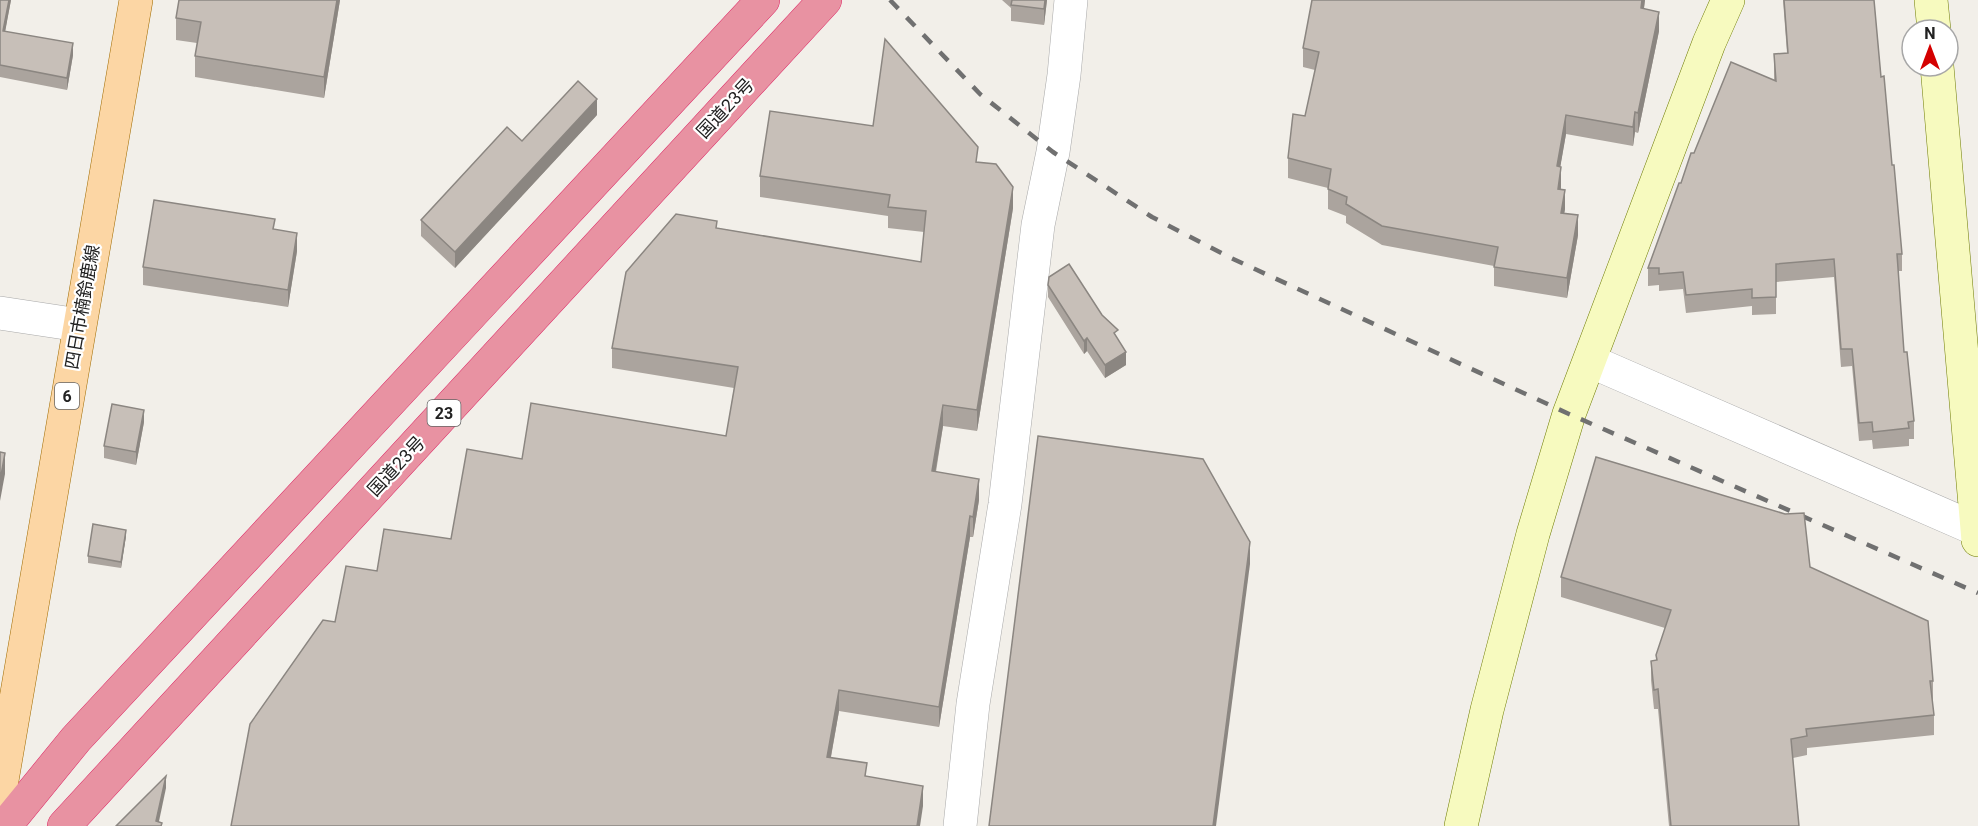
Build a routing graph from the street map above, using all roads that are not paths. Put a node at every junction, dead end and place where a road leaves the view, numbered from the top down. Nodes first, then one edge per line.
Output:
1 (136, 0) edge
2 (763, 0) edge
3 (825, 0) edge
4 (1071, 0) edge
5 (1728, 0) edge
6 (1931, 0) edge
7 (1933, 18) edge
8 (1938, 78) edge
9 (0, 313) edge
10 (79, 325) junction
11 (1590, 361) junction
12 (1978, 533) edge
13 (0, 792) edge
14 (5, 826) edge
15 (64, 826) edge
16 (960, 826) edge
17 (1461, 826) edge

1 - 10 main road, 四日市楠鈴鹿線 / 6
2 - 14 highway, 23
3 - 15 highway, 国道23号 / 23
4 - 16 street
5 - 11 street
6 - 7 street
8 - 12 street
9 - 10 street
10 - 13 main road, 四日市楠鈴鹿線 / 6
11 - 12 street
11 - 17 street

